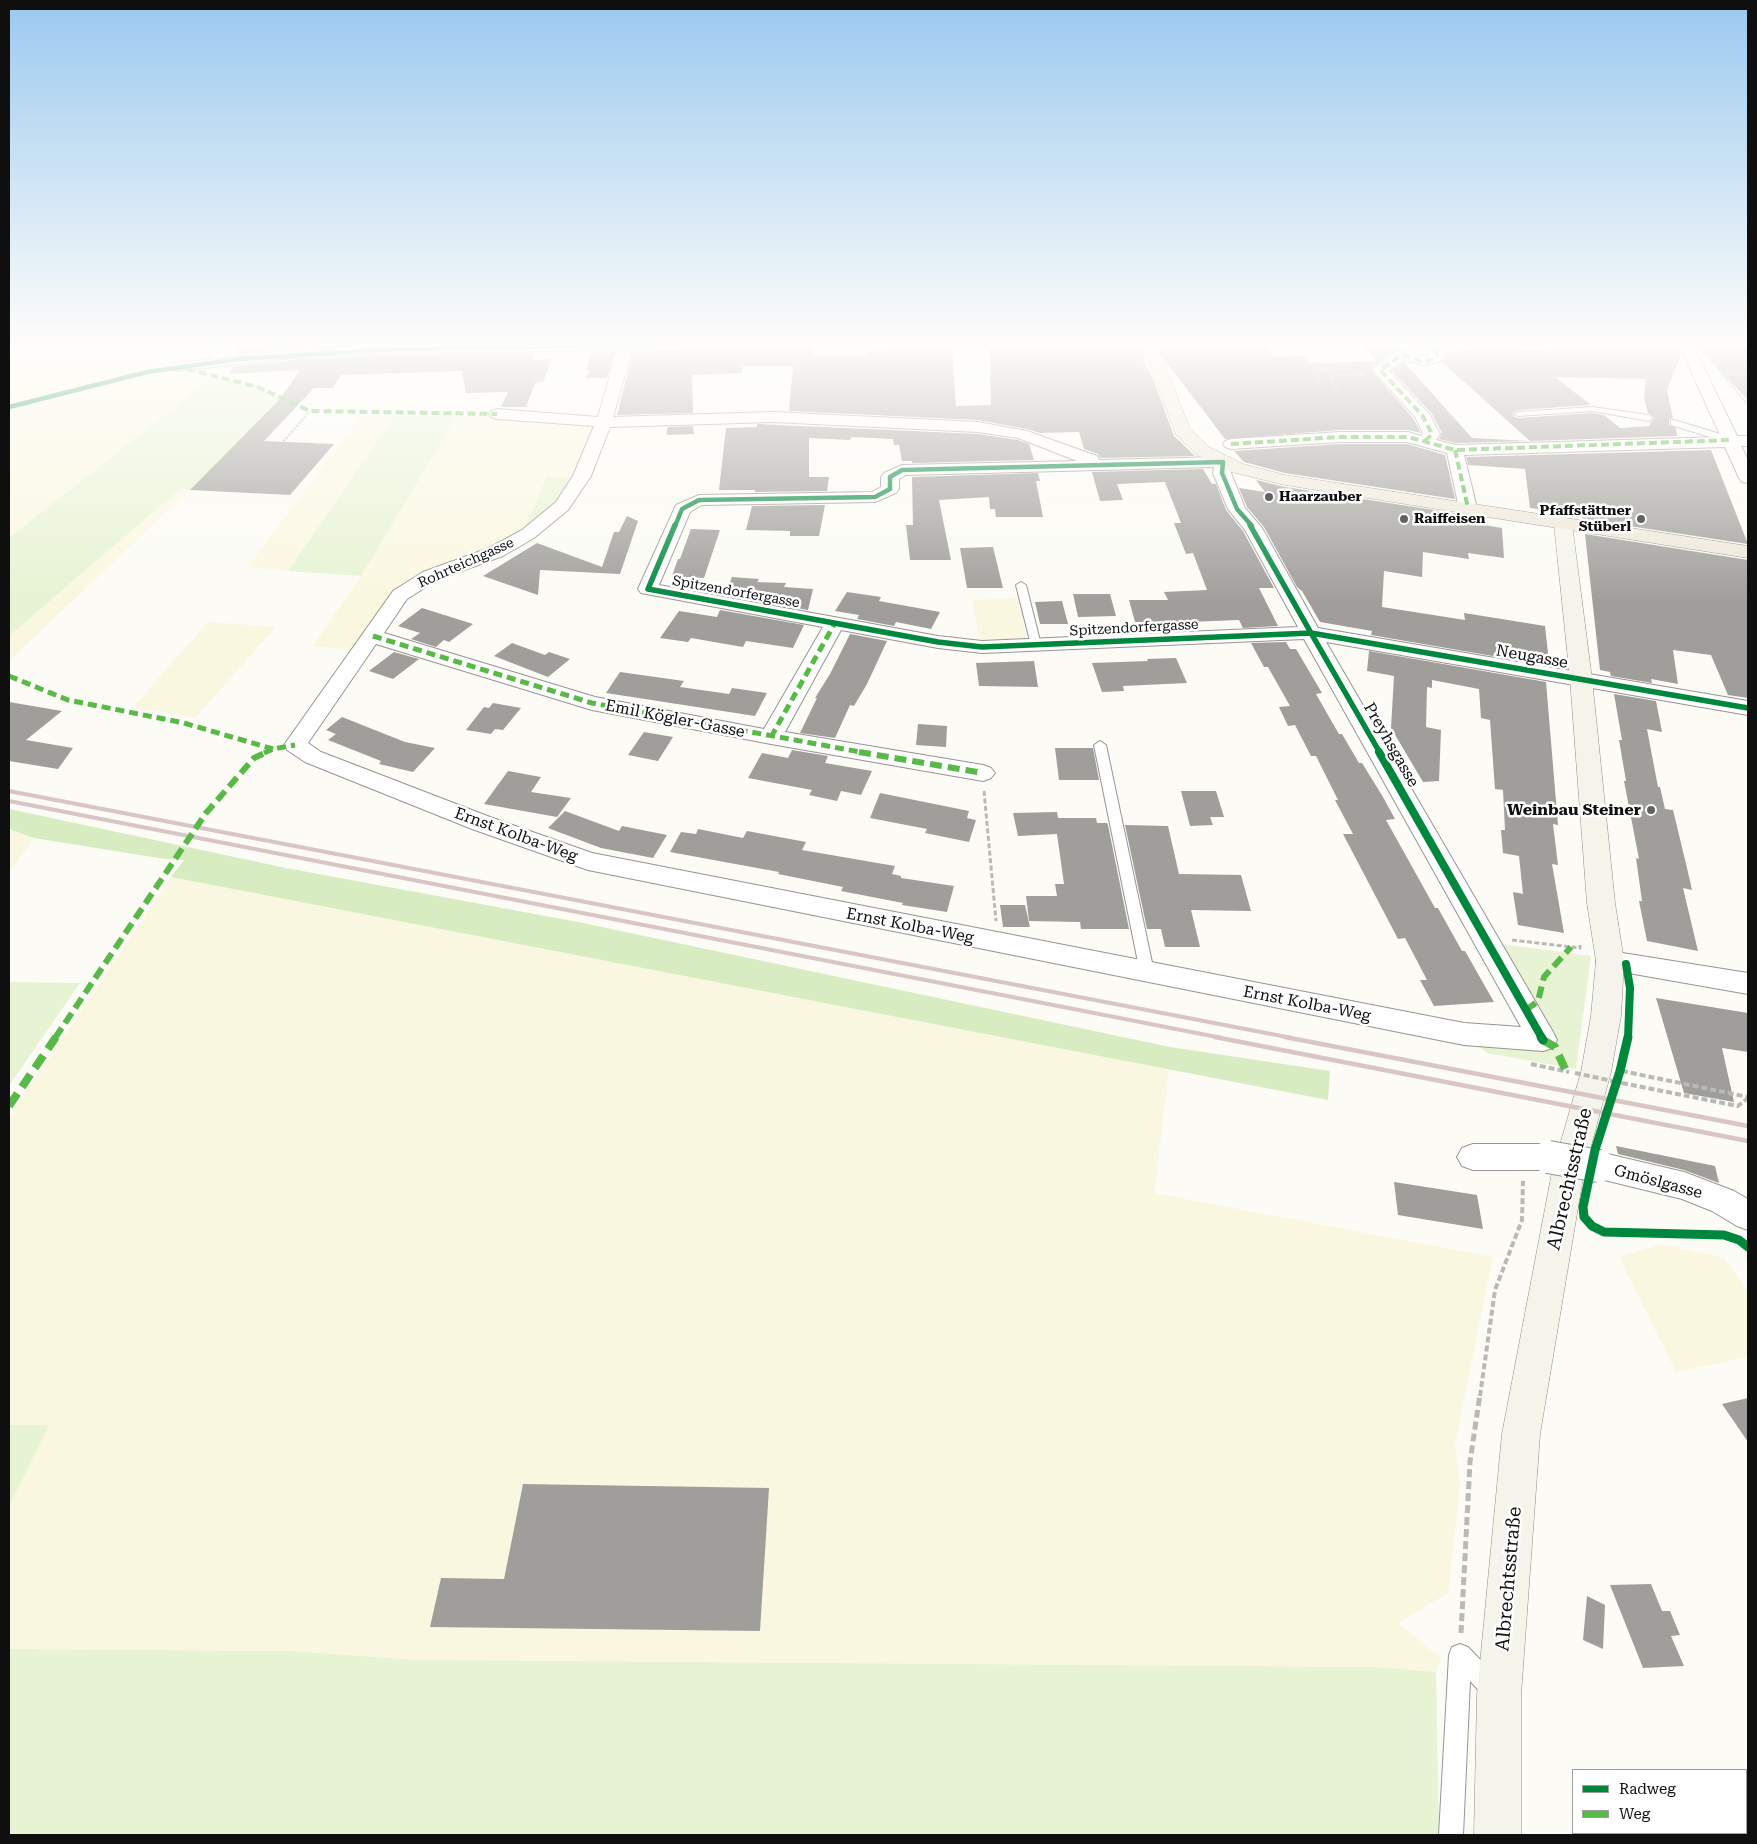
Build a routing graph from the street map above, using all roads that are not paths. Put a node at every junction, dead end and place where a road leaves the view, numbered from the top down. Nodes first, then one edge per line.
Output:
1 (600, 431) edge
2 (1003, 431) edge
3 (1182, 431) edge
4 (1431, 431) edge
5 (1701, 431) edge
6 (1726, 431) edge
7 (1730, 440) junction
8 (1748, 440) edge
9 (1425, 441) junction
10 (1231, 444) dead end
11 (1455, 450) junction
12 (1070, 459) junction
13 (1223, 462) junction
14 (1748, 478) edge
15 (1468, 508) junction
16 (1562, 524) junction
17 (1748, 552) edge
18 (1021, 585) dead end
19 (835, 623) junction
20 (1311, 633) junction
21 (373, 636) junction
22 (1036, 645) junction
23 (1580, 679) junction
24 (1748, 708) edge
25 (771, 737) junction
26 (295, 745) joint
27 (1100, 745) dead end
28 (983, 772) road end
29 (1595, 950) junction
30 (1147, 972) junction
31 (1748, 984) edge
32 (1544, 1040) joint
33 (1474, 1157) dead end
34 (1748, 1216) edge
35 (1499, 1695) junction
36 (1451, 1835) edge
37 (1497, 1835) edge

1 - 21 street, Rohrteichgasse
2 - 12 street
3 - 13 main road
4 - 9 street
5 - 7 lane
6 - 7 street
7 - 8 street
7 - 11 street
7 - 14 street
9 - 10 street
9 - 11 street
11 - 15 street
12 - 13 street, Spitzendorfergasse
12 - 19 street, Spitzendorfergasse
13 - 15 main road
13 - 20 street, Preyhsgasse
15 - 16 main road
16 - 17 main road
16 - 23 street, Albrechtsstraße
18 - 22 lane
19 - 22 street, Spitzendorfergasse
19 - 25 street
20 - 22 street, Spitzendorfergasse
20 - 23 street, Neugasse
20 - 32 street, Preyhsgasse
21 - 25 street, Emil Kögler-Gasse
21 - 26 street, Rohrteichgasse
23 - 24 street, Neugasse
23 - 29 street, Albrechtsstraße
25 - 28 street, Emil Kögler-Gasse
26 - 30 street, Ernst Kolba-Weg
27 - 30 lane
29 - 31 street
29 - 35 street, Albrechtsstraße
30 - 32 street, Ernst Kolba-Weg
33 - 34 street, Gmöslgasse, bridge
35 - 36 lane
35 - 37 street, Albrechtsstraße

